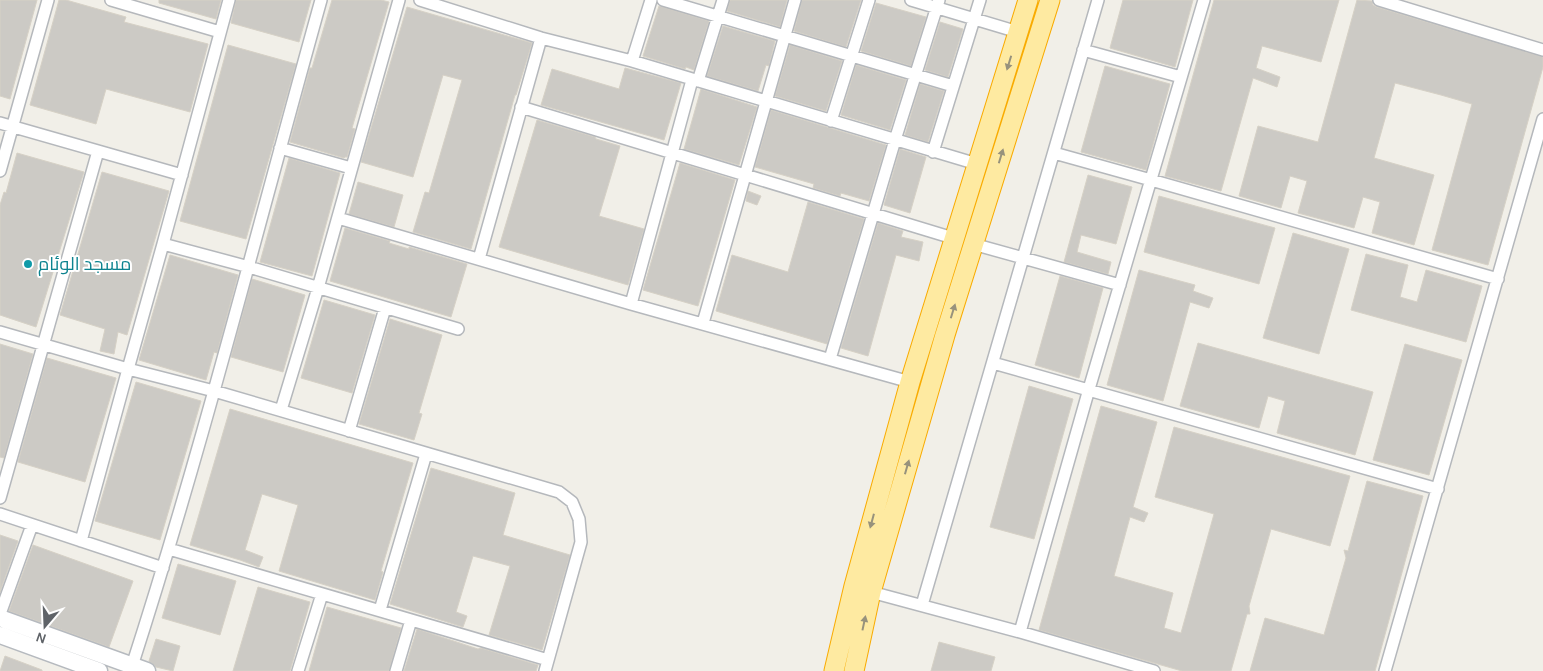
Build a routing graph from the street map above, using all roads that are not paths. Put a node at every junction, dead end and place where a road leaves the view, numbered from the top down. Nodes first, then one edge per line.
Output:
1 (48, 0) edge
2 (111, 0) edge
3 (229, 0) edge
4 (320, 0) edge
5 (399, 0) edge
6 (420, 0) edge
7 (651, 0) edge
8 (663, 0) edge
9 (723, 0) edge
10 (795, 0) edge
11 (869, 0) edge
12 (912, 0) edge
13 (980, 0) edge
14 (1028, 0) edge
15 (1050, 0) edge
16 (1098, 0) edge
17 (1204, 0) edge
18 (1379, 0) edge
19 (938, 4) edge
20 (718, 16) junction
21 (974, 19) junction
22 (220, 32) junction
23 (1018, 32) junction
24 (784, 37) junction
25 (541, 38) junction
26 (1083, 50) junction
27 (1543, 50) edge
28 (851, 56) junction
29 (632, 61) junction
30 (916, 75) junction
31 (1181, 77) junction
32 (695, 81) junction
33 (953, 86) junction
34 (766, 101) junction
35 (521, 107) junction
36 (1543, 119) edge
37 (831, 121) junction
38 (0, 123) edge
39 (13, 127) junction
40 (895, 140) junction
41 (280, 148) junction
42 (98, 151) junction
43 (933, 152) junction
44 (671, 153) junction
45 (1054, 153) junction
46 (977, 164) junction
47 (351, 168) junction
48 (0, 171) edge
49 (182, 175) junction
50 (746, 176) junction
51 (1151, 180) junction
52 (873, 214) junction
53 (338, 218) junction
54 (953, 238) junction
55 (163, 244) junction
56 (973, 244) junction
57 (1023, 258) junction
58 (479, 259) junction
59 (249, 267) junction
60 (1498, 280) junction
61 (1120, 285) junction
62 (318, 288) junction
63 (631, 304) junction
64 (385, 308) junction
65 (703, 323) junction
66 (458, 329) dead end
67 (0, 332) edge
68 (43, 344) junction
69 (830, 359) junction
70 (993, 363) junction
71 (128, 369) junction
72 (910, 382) junction
73 (1089, 390) junction
74 (214, 391) junction
75 (281, 410) junction
76 (349, 431) junction
77 (426, 454) junction
78 (1438, 489) junction
79 (0, 498) edge
80 (0, 514) edge
81 (32, 525) junction
82 (81, 541) junction
83 (169, 549) junction
84 (164, 568) junction
85 (871, 592) junction
86 (322, 594) junction
87 (922, 605) junction
88 (380, 610) junction
89 (0, 616) edge
90 (412, 620) junction
91 (1020, 632) junction
92 (0, 635) edge
93 (547, 666) edge
94 (98, 667) edge
95 (139, 668) edge
96 (298, 671) edge
97 (396, 671) edge
98 (834, 671) edge
99 (854, 671) edge
100 (1154, 671) edge
101 (1385, 671) edge

1 - 39 street
2 - 22 street
3 - 22 street
4 - 41 street
5 - 47 street
6 - 25 street
7 - 29 street
8 - 20 street
9 - 20 street
10 - 24 street
11 - 28 street
12 - 19 street
13 - 21 street
14 - 23 highway
56 -> 15 highway
16 - 26 street
17 - 31 street
18 - 27 street
19 - 21 street
19 - 30 street
20 - 24 street
20 - 32 street
21 - 23 street
21 - 33 street
22 - 49 street
23 -> 46 highway
24 - 28 street
24 - 34 street
25 - 29 street
25 - 35 street
26 - 31 street
26 - 45 street
28 - 30 street
28 - 37 street
29 - 32 street
30 - 33 street
30 - 40 street
31 - 51 street
32 - 34 street
32 - 44 street
33 - 43 street
34 - 37 street
34 - 50 street
35 - 44 street
35 - 58 street
36 - 60 street
37 - 40 street
38 - 39 street
39 - 42 street
39 - 48 street
40 - 43 street
40 - 52 street
41 - 47 street
41 - 59 street
42 - 49 street
42 - 68 street
43 - 46 street
44 - 50 street
44 - 63 street
45 - 51 street
45 - 57 street
46 - 54 highway
47 - 53 street
49 - 55 street
50 - 52 street
50 - 65 street
51 - 60 street
51 - 61 street
52 - 54 street
52 - 69 street
53 - 58 street
53 - 62 street
54 - 72 highway
55 - 59 street
55 - 71 street
56 - 57 street
85 -> 56 highway
57 - 61 street
57 - 70 street
58 - 63 street
59 - 62 street
59 - 74 street
60 - 78 street
61 - 73 street
62 - 64 street
62 - 75 street
63 - 65 street
64 - 66 street
64 - 76 street
65 - 69 street
67 - 68 street
68 - 71 street
68 - 79 street
69 - 72 street
70 - 73 street
70 - 87 street
71 - 74 street
71 - 82 street
72 -> 98 highway
73 - 78 street
73 - 91 street
74 - 75 street
74 - 83 street
75 - 76 street
76 - 77 street
77 - 88 street
77 - 93 street
78 - 101 street
80 - 81 street
81 - 82 street
81 - 89 street
82 - 84 street
83 - 84 street
83 - 86 street
84 - 95 street
85 - 87 street
99 -> 85 highway
86 - 88 street
86 - 96 street
87 - 91 street
88 - 90 street
89 - 94 main road
90 - 93 street
90 - 97 street
91 - 100 street
92 - 94 main road
94 - 95 main road

